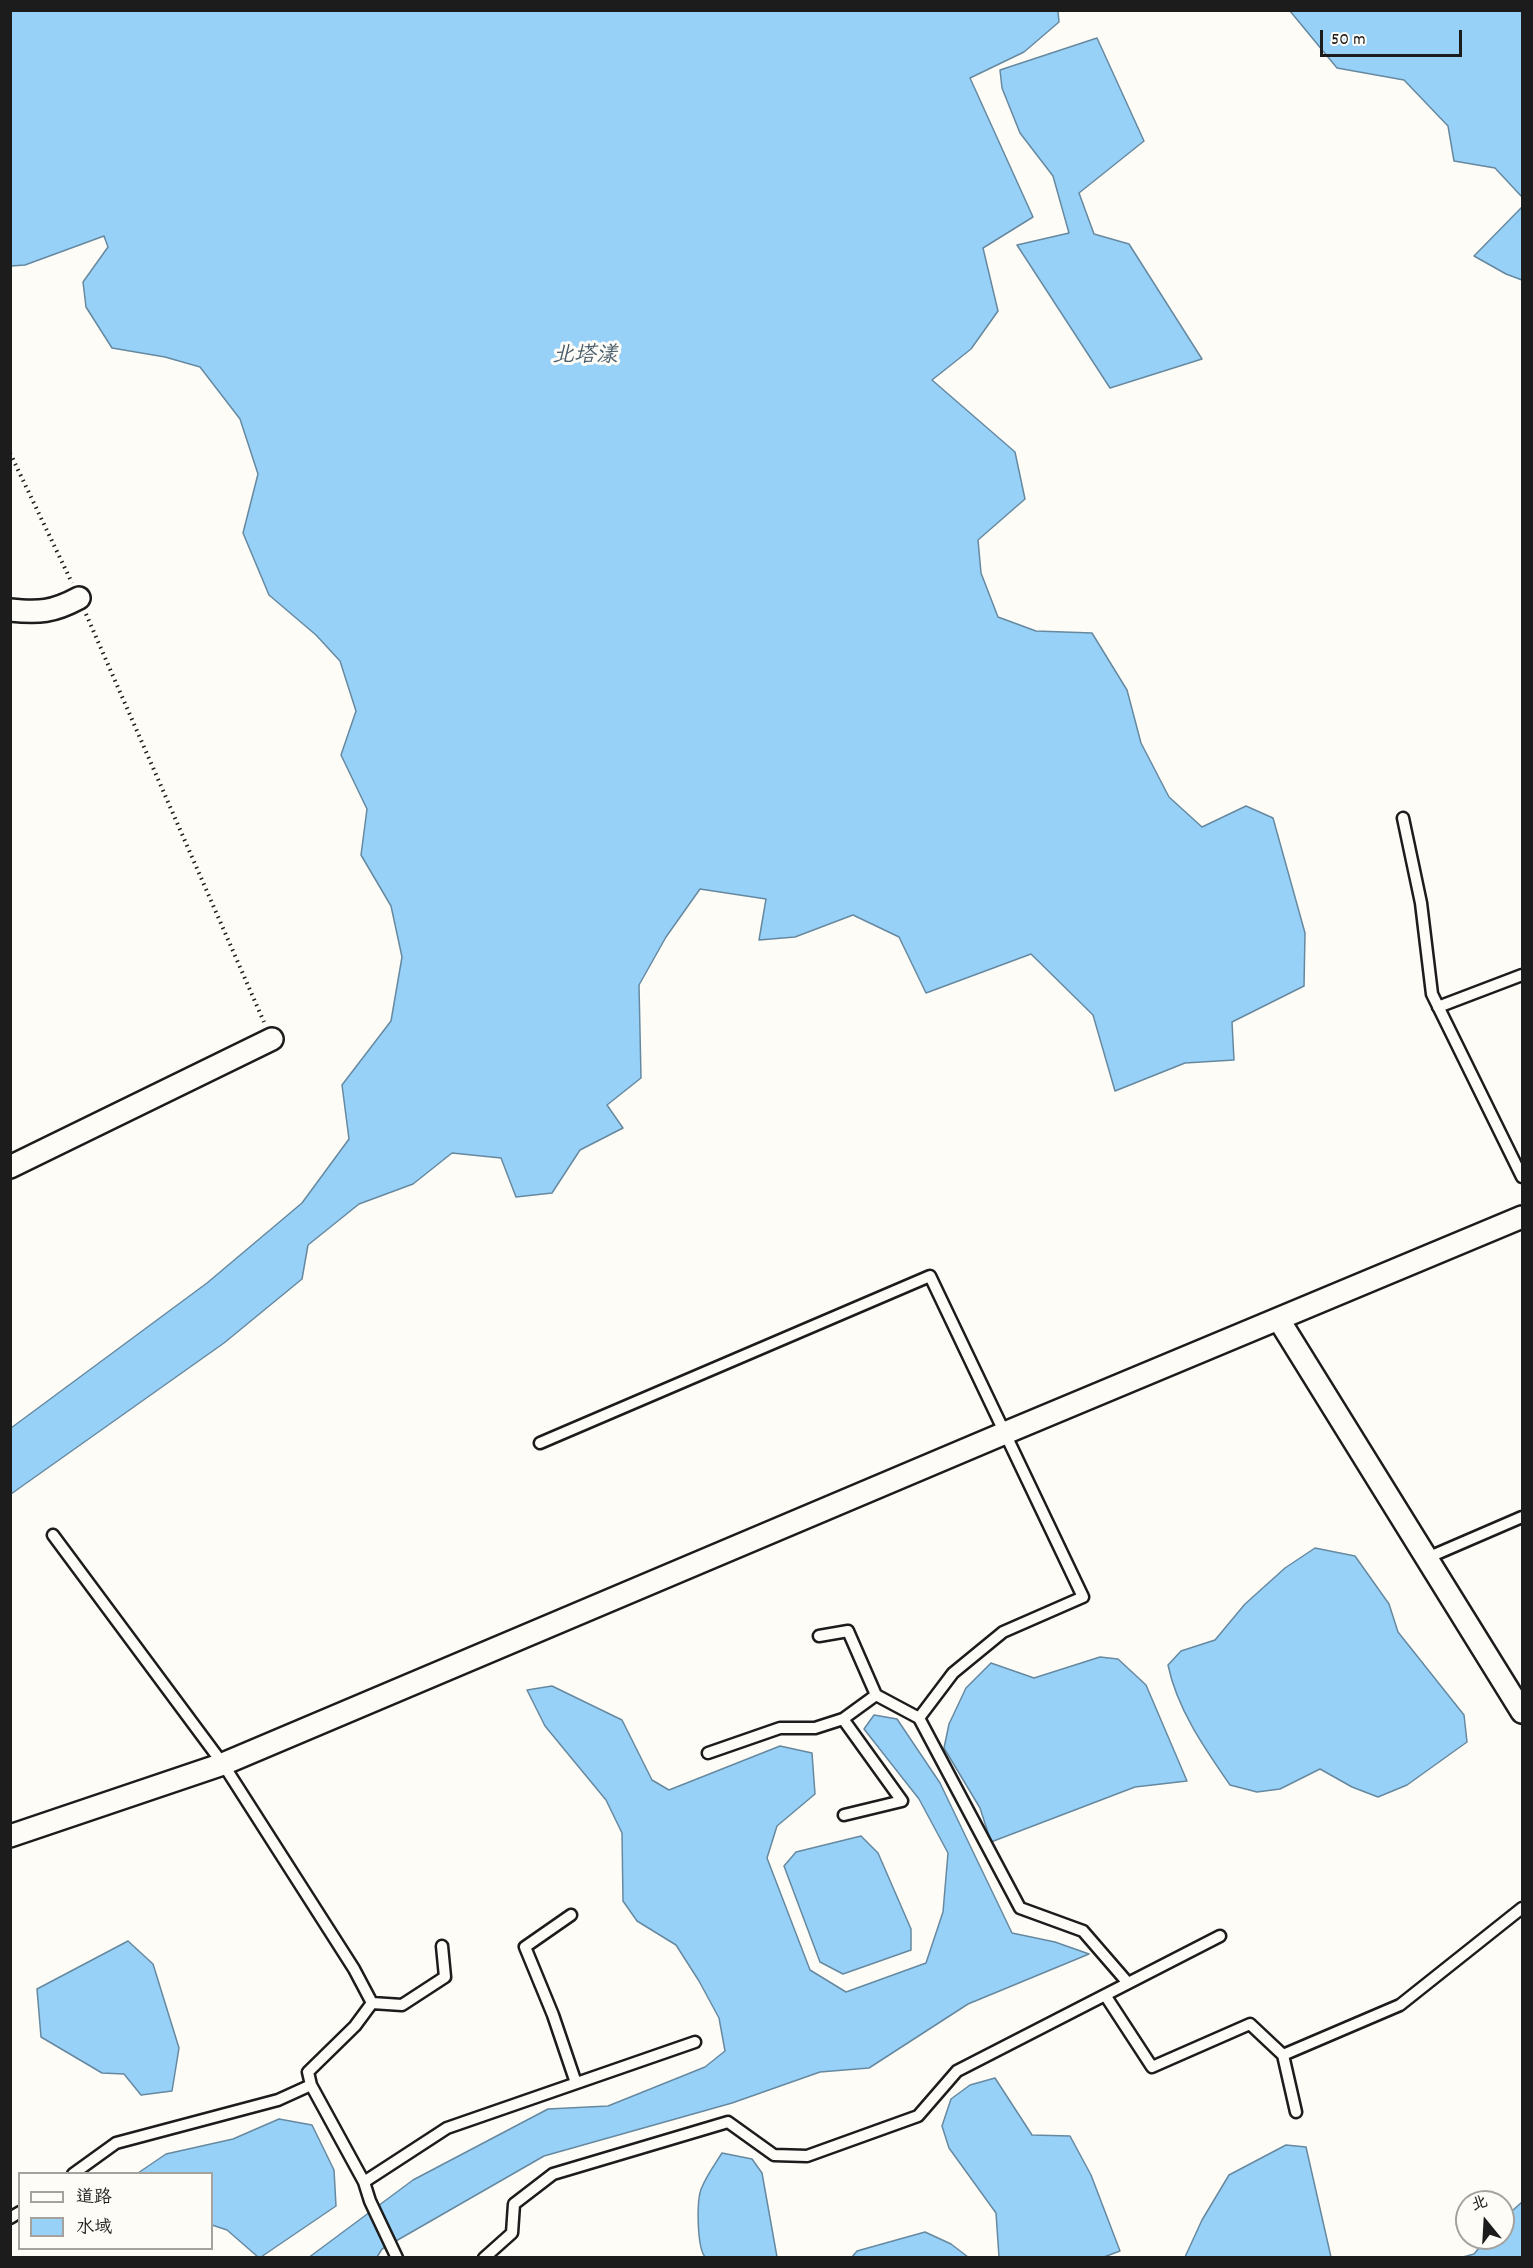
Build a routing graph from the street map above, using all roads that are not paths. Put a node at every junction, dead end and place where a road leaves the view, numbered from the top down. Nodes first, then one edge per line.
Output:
1 (79, 598) road end
2 (10, 610) edge
3 (1403, 818) dead end
4 (1522, 975) edge
5 (1438, 1007) junction
6 (272, 1039) road end
7 (10, 1167) edge
8 (1522, 1177) edge
9 (1522, 1217) edge
10 (1279, 1320) junction
11 (1005, 1433) junction
12 (540, 1443) dead end
13 (1522, 1518) edge
14 (53, 1535) dead end
15 (1426, 1558) junction
16 (819, 1636) dead end
17 (876, 1695) junction
18 (1522, 1712) edge
19 (919, 1718) junction
20 (843, 1719) junction
21 (708, 1753) dead end
22 (223, 1764) junction
23 (844, 1815) dead end
24 (10, 1836) edge
25 (1522, 1908) edge
26 (571, 1915) dead end
27 (1220, 1936) dead end
28 (442, 1946) dead end
29 (1128, 1983) junction
30 (1105, 1995) junction
31 (372, 2003) junction
32 (694, 2042) dead end
33 (1282, 2055) junction
34 (576, 2083) junction
35 (311, 2085) junction
36 (1296, 2112) dead end
37 (76, 2172) edge
38 (364, 2182) junction
39 (395, 2254) edge
40 (484, 2258) edge

1 - 2 street
3 - 5 lane
4 - 5 lane
5 - 8 lane
6 - 7 street
9 - 10 street
10 - 11 street
10 - 15 street
11 - 12 lane
11 - 19 lane
11 - 22 street
13 - 15 lane
14 - 22 lane
15 - 18 street
16 - 17 lane
17 - 19 lane
17 - 20 lane
19 - 29 lane
20 - 21 lane
20 - 23 lane
22 - 24 street
22 - 31 lane
25 - 33 lane
26 - 34 lane
27 - 29 lane
28 - 31 lane
29 - 30 lane
30 - 33 lane
30 - 40 lane
31 - 35 lane
32 - 34 lane
33 - 36 lane
34 - 38 lane
35 - 37 lane
35 - 38 lane
38 - 39 lane

